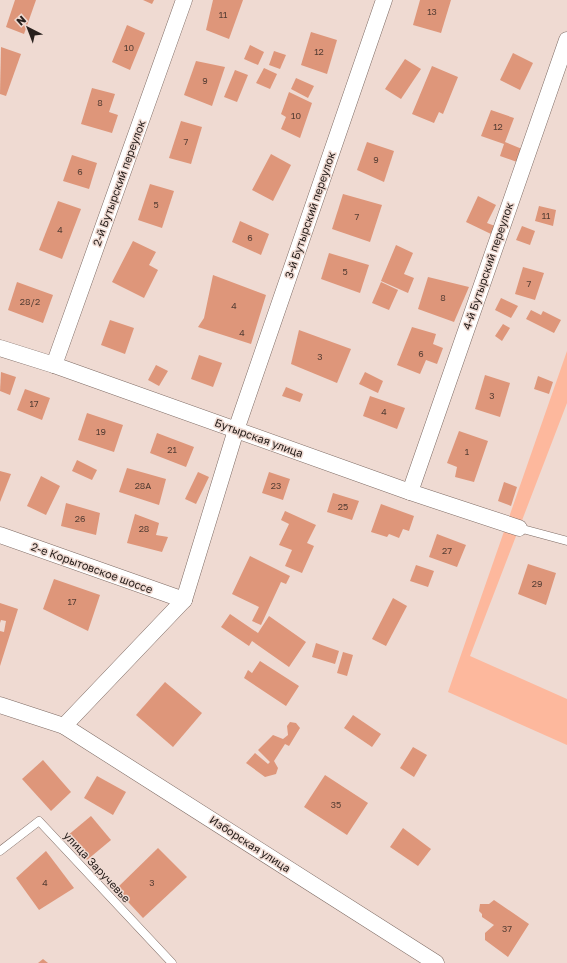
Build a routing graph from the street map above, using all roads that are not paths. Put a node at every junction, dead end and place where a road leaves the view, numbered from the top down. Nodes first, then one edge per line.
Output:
1 (184, 0) edge
2 (384, 0) edge
3 (567, 40) edge
4 (0, 348) edge
5 (54, 365) junction
6 (236, 430) junction
7 (410, 492) junction
8 (519, 528) joint
9 (0, 535) edge
10 (567, 541) edge
11 (184, 600) junction
12 (0, 706) edge
13 (64, 726) junction
14 (0, 851) edge
15 (172, 963) edge
16 (436, 963) edge

1 - 5 street, 2-й Бутырский переулок
2 - 6 street, 3-й Бутырский переулок
3 - 7 street, 4-й Бутырский переулок
4 - 5 street, Бутырская улица
5 - 6 street, Бутырская улица
6 - 7 street, Бутырская улица
6 - 11 street, 3-й Бутырский переулок
7 - 8 street, Бутырская улица
8 - 10 lane
9 - 11 street, 2-е Корытовское шоссе
11 - 13 street
12 - 13 street, Изборская улица
13 - 16 street, Изборская улица
14 - 15 lane, улица Заручевье

